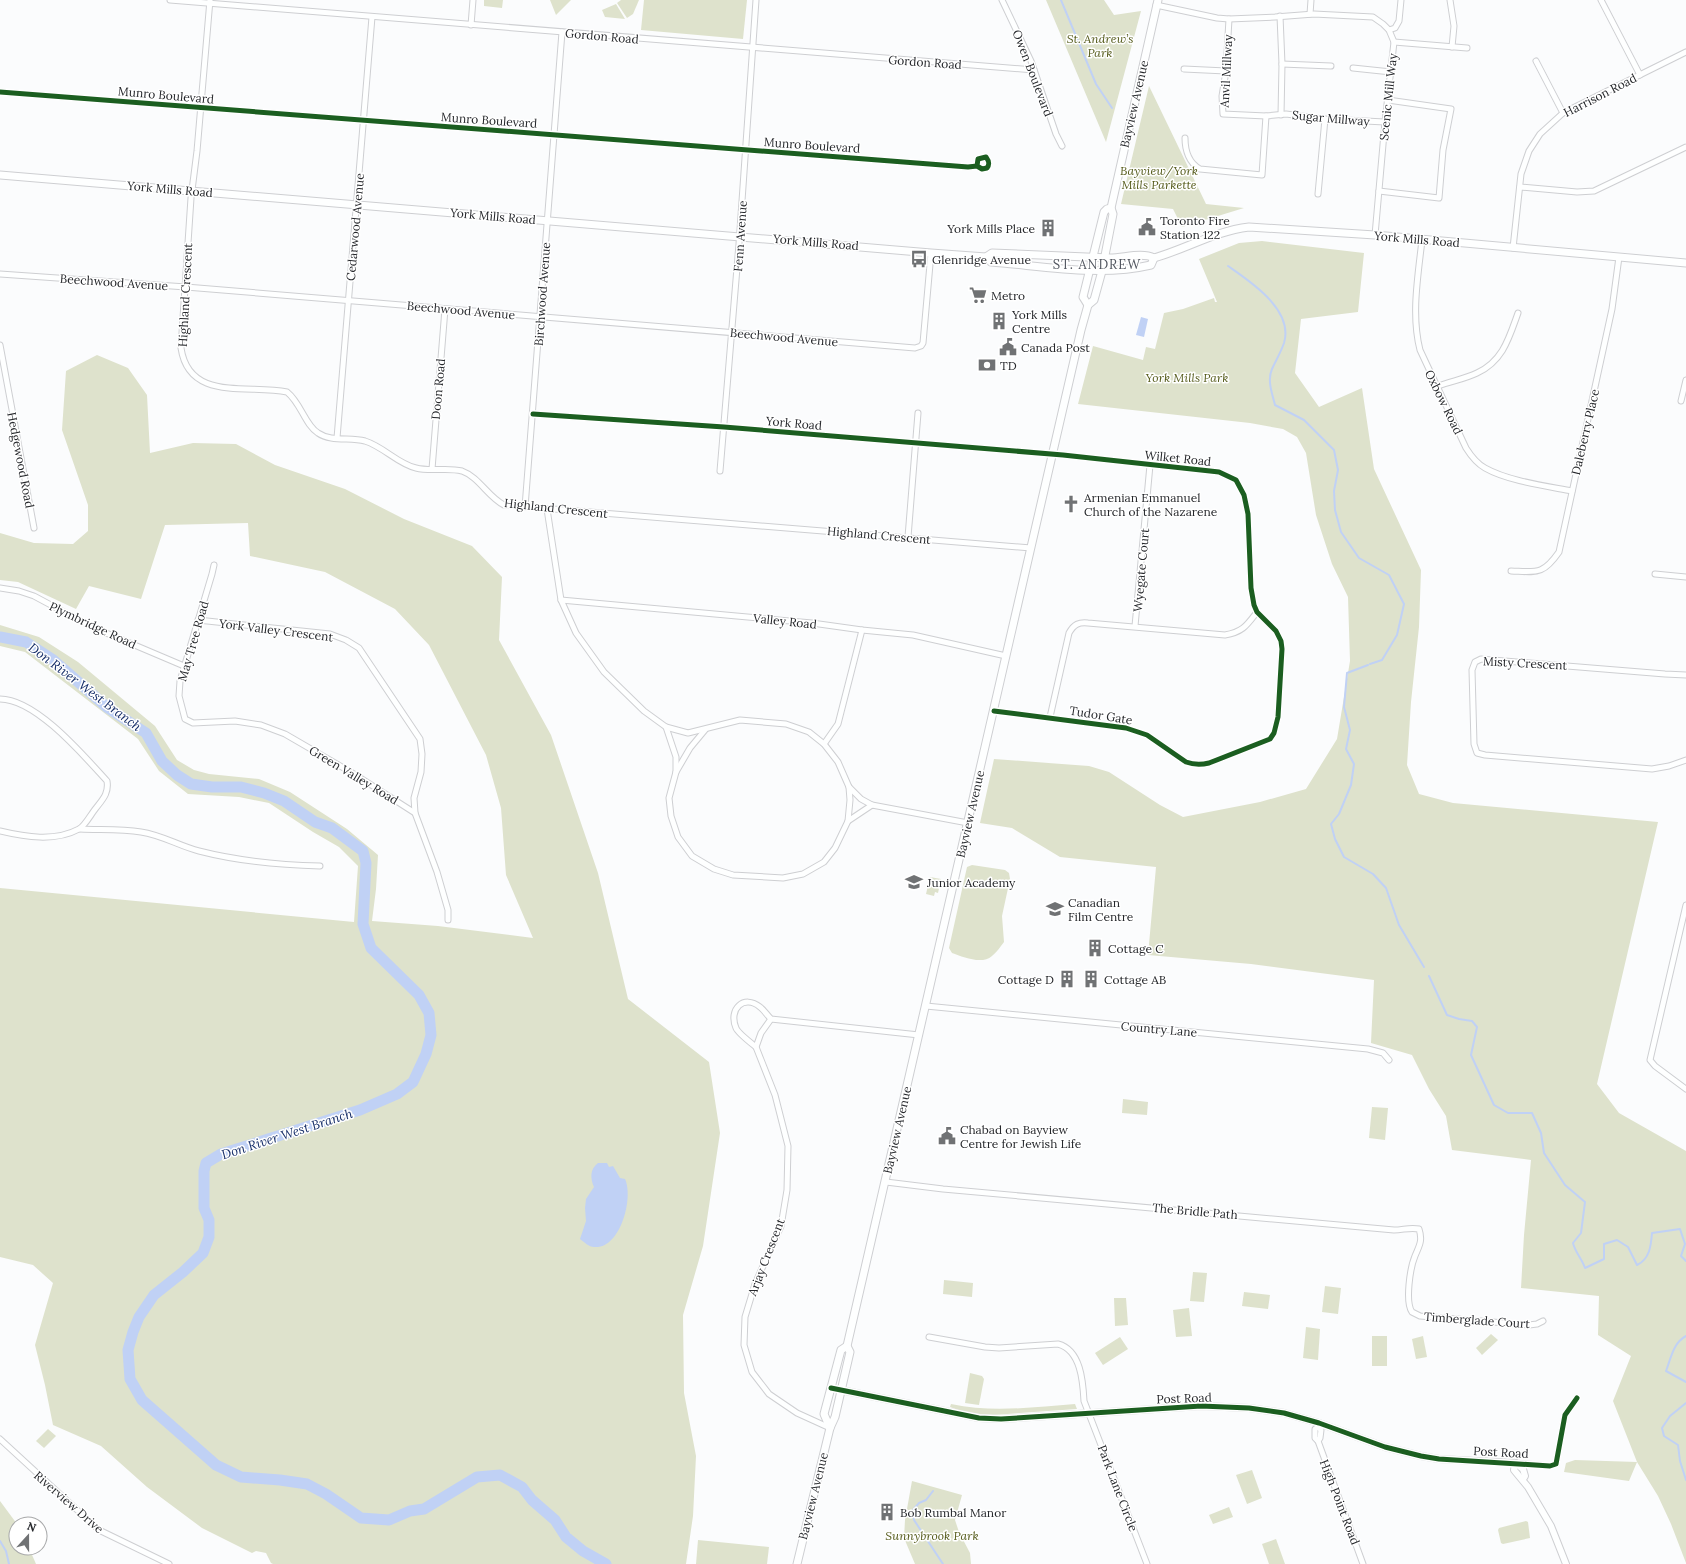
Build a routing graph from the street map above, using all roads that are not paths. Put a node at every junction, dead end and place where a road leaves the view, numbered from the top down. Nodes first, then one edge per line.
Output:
1 (170, 0) edge
2 (473, 0) edge
3 (756, 0) edge
4 (1002, 0) edge
5 (1310, 0) edge
6 (1400, 0) edge
7 (1450, 0) edge
8 (1601, 0) edge
9 (210, 1) edge
10 (1157, 2) edge
11 (1310, 14) junction
12 (1280, 16) junction
13 (372, 17) junction
14 (1229, 19) junction
15 (471, 25) junction
16 (1389, 30) junction
17 (562, 32) junction
18 (1394, 42) junction
19 (1452, 47) junction
20 (752, 48) junction
21 (1467, 48) dead end
22 (1686, 52) edge
23 (1536, 61) dead end
24 (1282, 64) junction
25 (1331, 66) dead end
26 (1353, 68) dead end
27 (1184, 69) dead end
28 (1034, 70) junction
29 (1226, 71) junction
30 (1391, 72) junction
31 (1640, 75) junction
32 (0, 92) edge
33 (1388, 100) junction
34 (200, 108) junction
35 (1563, 113) junction
36 (1281, 115) junction
37 (1266, 116) junction
38 (1325, 119) junction
39 (364, 120) junction
40 (1385, 122) junction
41 (555, 135) junction
42 (1185, 138) dead end
43 (1062, 146) dead end
44 (1686, 147) edge
45 (745, 150) junction
46 (977, 166) dead end
47 (0, 175) edge
48 (1520, 186) junction
49 (192, 190) junction
50 (1379, 190) junction
51 (1318, 194) dead end
52 (357, 204) junction
53 (1111, 208) junction
54 (547, 221) junction
55 (1375, 235) junction
56 (740, 236) junction
57 (1422, 240) junction
58 (1513, 248) junction
59 (932, 252) junction
60 (986, 257) junction
61 (1619, 257) junction
62 (1092, 258) junction
63 (1104, 258) junction
64 (1154, 258) junction
65 (1686, 263) edge
66 (1090, 270) junction
67 (1102, 271) junction
68 (0, 274) edge
69 (186, 287) junction
70 (348, 301) junction
71 (1088, 305) junction
72 (445, 309) junction
73 (1518, 313) dead end
74 (540, 318) junction
75 (732, 332) junction
76 (0, 345) edge
77 (1686, 380) edge
78 (1438, 386) junction
79 (1681, 401) dead end
80 (918, 413) dead end
81 (533, 414) junction
82 (724, 427) junction
83 (337, 438) junction
84 (916, 443) junction
85 (1053, 454) junction
86 (1150, 465) junction
87 (432, 469) junction
88 (720, 471) dead end
89 (1572, 491) junction
90 (525, 507) junction
91 (547, 509) junction
92 (34, 528) dead end
93 (908, 537) junction
94 (1031, 548) junction
95 (214, 565) dead end
96 (1511, 571) dead end
97 (1655, 574) dead end
98 (1686, 577) edge
99 (0, 588) edge
100 (561, 600) junction
101 (1257, 612) junction
102 (198, 620) junction
103 (1135, 626) junction
104 (862, 630) junction
105 (1006, 656) junction
106 (184, 666) junction
107 (1686, 674) edge
108 (0, 699) edge
109 (994, 711) junction
110 (1050, 717) junction
111 (186, 718) joint
112 (666, 728) junction
113 (705, 730) junction
114 (824, 744) junction
115 (1686, 760) edge
116 (676, 772) junction
117 (848, 787) junction
118 (872, 805) junction
119 (415, 813) junction
120 (848, 821) junction
121 (968, 823) junction
122 (80, 829) junction
123 (0, 830) edge
124 (320, 866) dead end
125 (1686, 905) edge
126 (448, 920) dead end
127 (1683, 927) edge
128 (926, 1006) junction
129 (771, 1019) junction
130 (919, 1035) junction
131 (756, 1047) junction
132 (1390, 1060) dead end
133 (1686, 1089) edge
134 (886, 1182) junction
135 (1412, 1312) joint
136 (1543, 1321) dead end
137 (929, 1337) dead end
138 (847, 1346) junction
139 (831, 1388) junction
140 (841, 1390) junction
141 (1577, 1398) dead end
142 (1089, 1413) junction
143 (1319, 1425) junction
144 (830, 1428) junction
145 (0, 1439) edge
146 (1515, 1463) junction
147 (169, 1564) edge
148 (797, 1564) edge
149 (1147, 1564) edge
150 (1363, 1564) edge
151 (1566, 1564) edge

1 - 9 street, Gordon Road
2 - 15 street
3 - 20 street, Fenn Avenue
4 - 28 street, Owen Boulevard
5 - 11 street
6 - 16 street
7 - 19 street
8 - 31 street
9 - 13 street, Gordon Road
9 - 34 street, Highland Crescent
10 - 14 street
10 - 53 main road, Bayview Avenue
11 - 12 street
11 - 16 street
12 - 14 street
12 - 24 street, Sugar Millway
13 - 15 street, Gordon Road
13 - 39 street, Cedarwood Avenue
14 - 29 street, Anvil Millway
15 - 17 street, Gordon Road
16 - 18 street, Scenic Mill Way
17 - 20 street, Gordon Road
17 - 41 street, Birchwood Avenue
18 - 19 street
18 - 30 street, Scenic Mill Way
19 - 21 street
20 - 28 street, Gordon Road
20 - 45 street, Fenn Avenue
22 - 31 street, Harrison Road
23 - 35 street
24 - 25 street
24 - 36 street, Sugar Millway
26 - 30 street
27 - 29 street
28 - 43 street, Owen Boulevard
29 - 37 street, Anvil Millway
30 - 33 street, Scenic Mill Way
31 - 35 street, Harrison Road
32 - 34 street, Munro Boulevard
33 - 40 street, Scenic Mill Way
33 - 50 street
34 - 39 street, Munro Boulevard
34 - 49 street, Highland Crescent
35 - 48 street, Harrison Road
36 - 37 street, Anvil Millway
36 - 38 street, Sugar Millway
37 - 42 street
38 - 40 street, Sugar Millway
38 - 51 street
39 - 41 street, Munro Boulevard
39 - 52 street, Cedarwood Avenue
40 - 50 street, Scenic Mill Way
41 - 45 street, Munro Boulevard
41 - 54 street, Birchwood Avenue
44 - 48 street
45 - 46 street, Munro Boulevard
45 - 56 street, Fenn Avenue
47 - 49 main road, York Mills Road
48 - 58 street, Harrison Road
49 - 52 main road, York Mills Road
49 - 69 street, Highland Crescent
50 - 55 street, Scenic Mill Way
52 - 54 main road, York Mills Road
52 - 70 street, Cedarwood Avenue
53 - 62 main road, Bayview Avenue
53 - 63 main road, Bayview Avenue
54 - 56 main road, York Mills Road
54 - 74 street, Birchwood Avenue
55 - 57 main road, York Mills Road
55 - 64 main road, York Mills Road
56 - 59 main road, York Mills Road
56 - 75 street, Fenn Avenue
57 - 58 main road, York Mills Road
57 - 78 street, Oxbow Road
58 - 61 main road, York Mills Road
59 - 60 main road, York Mills Road
59 - 75 street, Beechwood Avenue
60 - 62 main road, York Mills Road
60 - 66 main road, York Mills Road
61 - 65 main road, York Mills Road
61 - 89 street, Daleberry Place
62 - 63 main road, York Mills Road
62 - 66 main road, Bayview Avenue
63 - 64 main road, York Mills Road
63 - 67 main road, Bayview Avenue
64 - 67 main road, York Mills Road
66 - 67 main road, York Mills Road
66 - 71 main road, Bayview Avenue
67 - 71 main road, Bayview Avenue
68 - 69 street, Beechwood Avenue
69 - 70 street, Beechwood Avenue
69 - 83 street, Highland Crescent
70 - 72 street, Beechwood Avenue
70 - 83 street, Cedarwood Avenue
71 - 85 main road, Bayview Avenue
72 - 74 street, Beechwood Avenue
72 - 87 street, Doon Road
73 - 78 street
74 - 75 street, Beechwood Avenue
74 - 81 street, Birchwood Avenue
75 - 82 street, Fenn Avenue
76 - 92 street, Hedgewood Road
77 - 79 street
78 - 89 street, Oxbow Road
80 - 84 street
81 - 82 street, York Road
81 - 90 street, Birchwood Avenue
82 - 84 street, York Road
82 - 88 street, Fenn Avenue
83 - 87 street, Highland Crescent
84 - 85 street, York Road
84 - 93 street
85 - 86 street, Wilket Road
85 - 94 main road, Bayview Avenue
86 - 101 street, Wilket Road
86 - 103 street, Wyegate Court
87 - 90 street, Highland Crescent
89 - 96 street, Daleberry Place
90 - 91 street, Highland Crescent
91 - 93 street, Highland Crescent
91 - 100 street
93 - 94 street, Highland Crescent
94 - 105 main road, Bayview Avenue
95 - 102 street, May Tree Road
97 - 98 street
99 - 106 street, Plymbridge Road
100 - 104 street, Valley Road
100 - 112 street
101 - 103 street
101 - 110 street, Tudor Gate
102 - 106 street, May Tree Road
102 - 119 street, York Valley Crescent
103 - 110 street
104 - 105 street, Valley Road
104 - 114 street
105 - 109 main road, Bayview Avenue
106 - 111 street, May Tree Road
107 - 115 street, Misty Crescent
108 - 122 street
109 - 110 street, Tudor Gate
109 - 121 main road, Bayview Avenue
111 - 119 street, Green Valley Road
112 - 113 street
112 - 116 street
113 - 114 street
113 - 116 street
114 - 117 street
116 - 120 street
117 - 118 street
117 - 120 street
118 - 120 street
118 - 121 street
119 - 126 street
121 - 128 main road, Bayview Avenue
122 - 123 street
122 - 124 street
125 - 127 street
127 - 133 street
128 - 130 main road, Bayview Avenue
128 - 132 street, Country Lane
129 - 130 street
129 - 131 street
129 - 131 street, Arjay Crescent
130 - 134 main road, Bayview Avenue
131 - 144 street, Arjay Crescent
134 - 135 street, The Bridle Path
134 - 138 main road, Bayview Avenue
135 - 136 street, Timberglade Court
137 - 142 street, Park Lane Circle
138 - 139 main road, Bayview Avenue
138 - 140 main road, Bayview Avenue
139 - 140 street, Post Road
139 - 144 main road, Bayview Avenue
140 - 142 street, Post Road
140 - 144 main road, Bayview Avenue
141 - 146 street, Post Road
142 - 143 street, Post Road
142 - 149 street, Park Lane Circle
143 - 146 street, Post Road
143 - 150 street, High Point Road
144 - 148 main road, Bayview Avenue
145 - 147 street, Riverview Drive
146 - 151 street

